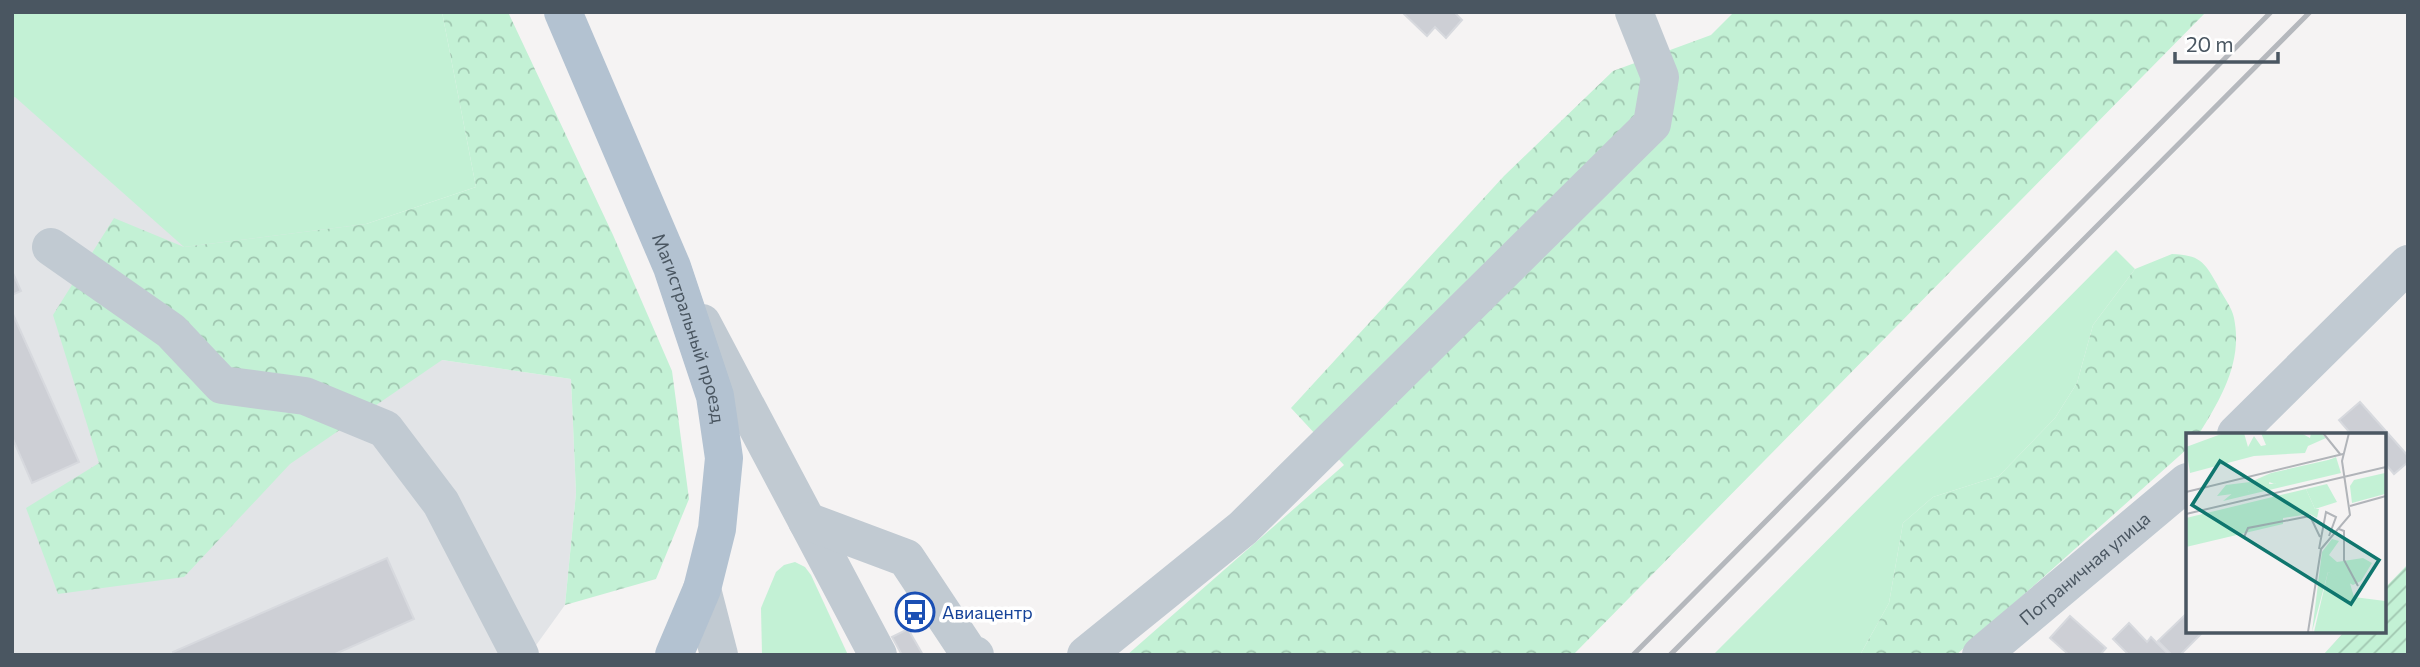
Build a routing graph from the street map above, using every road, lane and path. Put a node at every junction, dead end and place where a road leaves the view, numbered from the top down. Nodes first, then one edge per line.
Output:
1 (563, 12) edge
2 (1634, 12) edge
3 (51, 247) dead end
4 (2408, 264) edge
5 (672, 268) junction
6 (2237, 433) edge
7 (2186, 483) edge
8 (807, 521) junction
9 (702, 589) junction
10 (520, 655) edge
11 (674, 655) edge
12 (719, 655) edge
13 (878, 655) edge
14 (975, 655) edge
15 (1086, 655) edge
16 (1981, 655) edge

1 - 5 main road, Магистральный проезд
2 - 15 street
3 - 10 street
4 - 6 street
5 - 8 street
5 - 9 main road, Магистральный проезд
7 - 16 street, Пограничная улица
8 - 13 street
8 - 14 street
9 - 11 main road, Магистральный проезд
9 - 12 street

